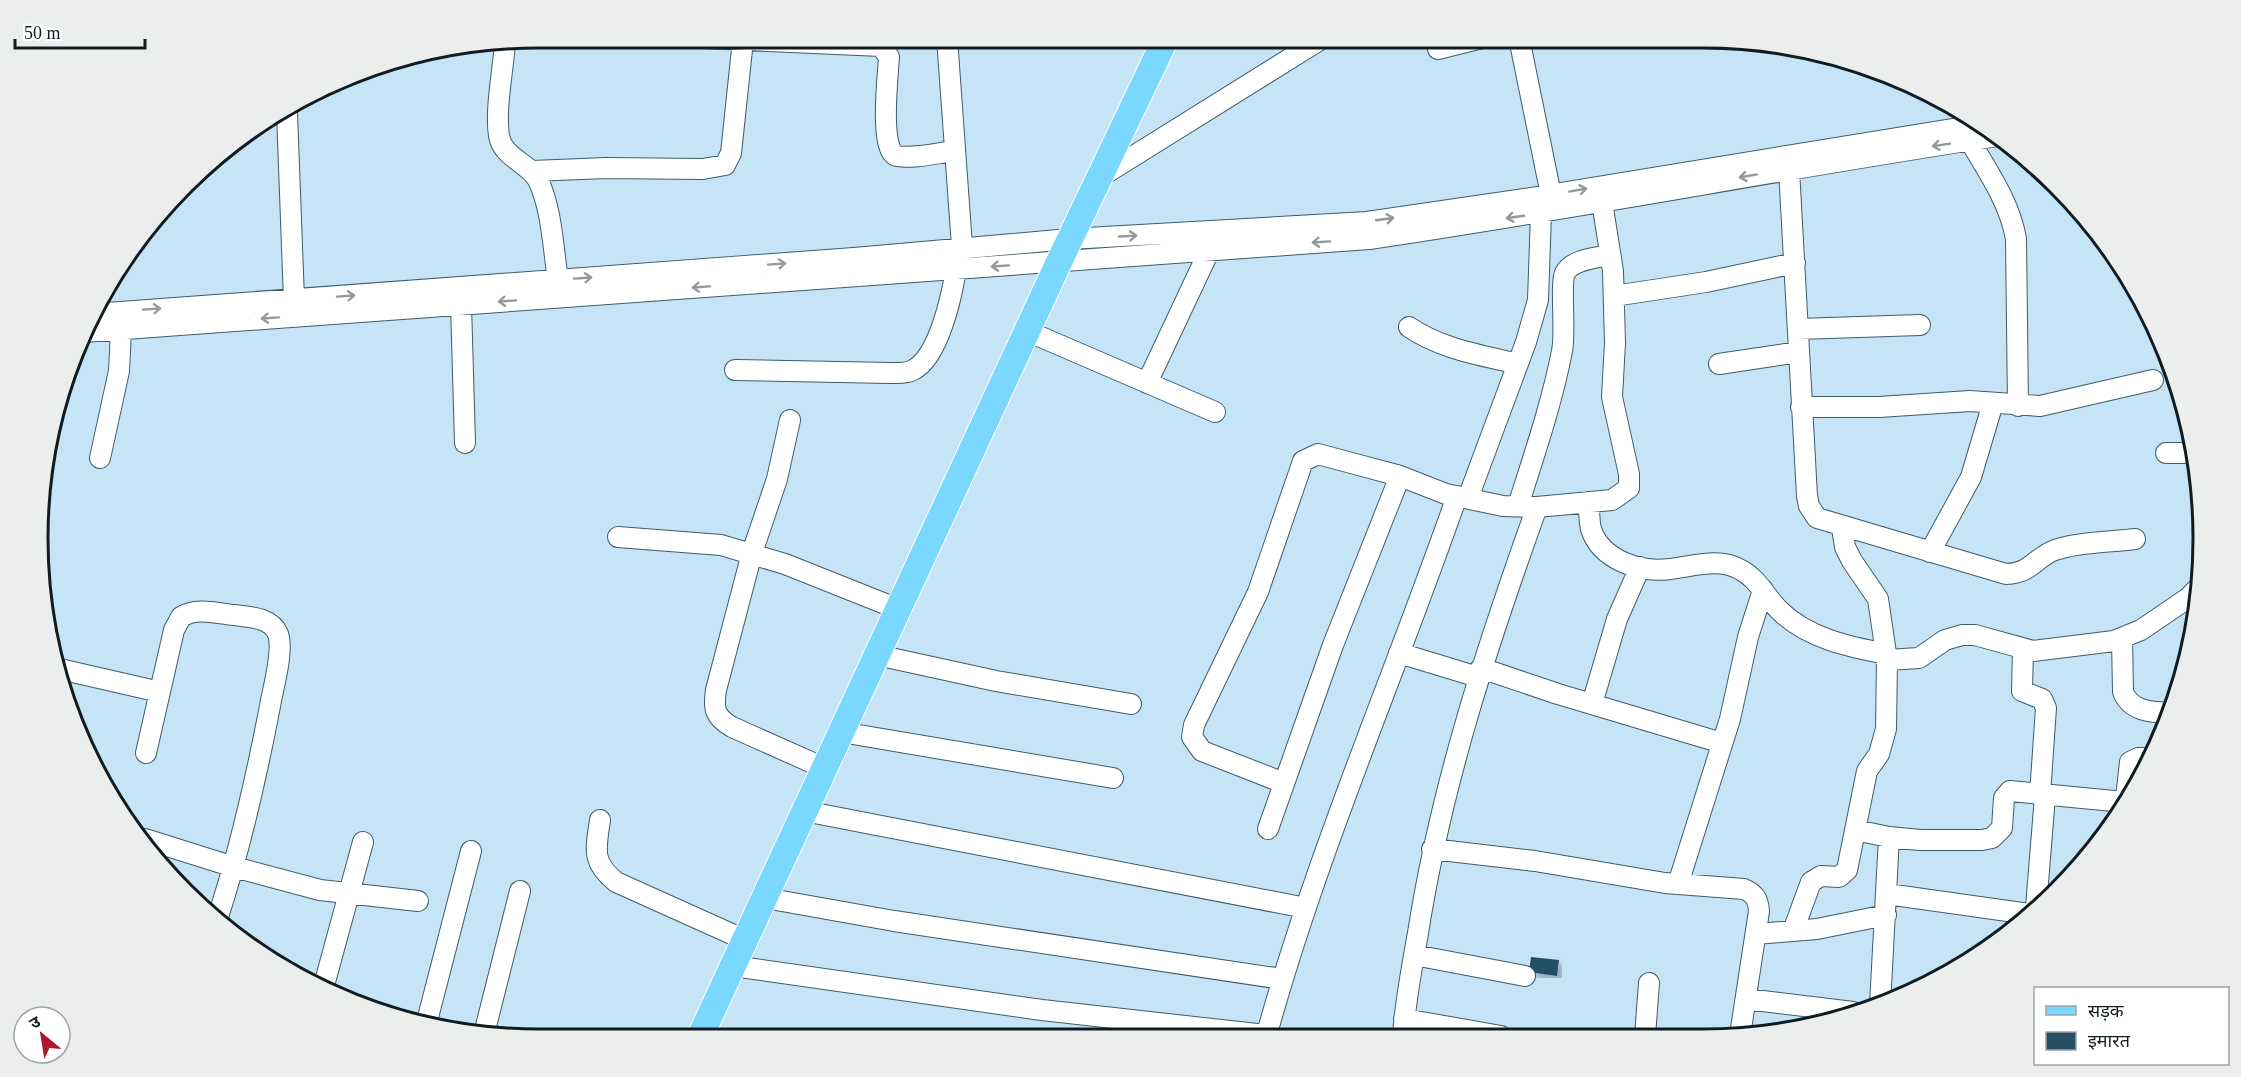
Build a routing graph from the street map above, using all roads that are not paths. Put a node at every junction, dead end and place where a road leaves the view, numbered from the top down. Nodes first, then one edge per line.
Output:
1 (745, 48) edge
2 (882, 48) edge
3 (948, 48) edge
4 (1161, 48) edge
5 (1307, 48) edge
6 (1445, 48) edge
7 (1521, 48) edge
8 (505, 49) edge
9 (1438, 50) dead end
10 (287, 118) edge
11 (1968, 126) edge
12 (1985, 138) edge
13 (1970, 141) junction
14 (954, 151) junction
15 (1789, 169) junction
16 (532, 171) junction
17 (1100, 177) junction
18 (1551, 195) junction
19 (1602, 202) junction
20 (1541, 213) junction
21 (962, 249) junction
22 (1210, 249) junction
23 (1064, 250) junction
24 (1610, 255) junction
25 (1795, 263) junction
26 (960, 269) junction
27 (558, 280) junction
28 (1614, 296) junction
29 (294, 300) junction
30 (461, 304) junction
31 (104, 313) edge
32 (1920, 325) dead end
33 (1409, 327) dead end
34 (121, 329) junction
35 (1798, 329) junction
36 (95, 331) edge
37 (1027, 331) junction
38 (1799, 352) junction
39 (1518, 364) junction
40 (1719, 364) dead end
41 (735, 370) dead end
42 (2153, 380) dead end
43 (1147, 383) junction
44 (1993, 403) junction
45 (2018, 406) junction
46 (1801, 407) junction
47 (1215, 412) dead end
48 (790, 420) dead end
49 (465, 443) dead end
50 (2166, 453) dead end
51 (2186, 453) edge
52 (100, 458) dead end
53 (1400, 476) junction
54 (1463, 497) junction
55 (1589, 502) junction
56 (1527, 506) junction
57 (1842, 528) junction
58 (618, 537) dead end
59 (2135, 539) dead end
60 (1930, 552) junction
61 (752, 553) junction
62 (1640, 567) junction
63 (1763, 590) junction
64 (2190, 596) edge
65 (898, 609) junction
66 (2122, 638) junction
67 (2023, 649) junction
68 (1399, 653) junction
69 (877, 655) junction
70 (1887, 657) junction
71 (67, 671) edge
72 (1480, 672) junction
73 (160, 692) junction
74 (1131, 704) dead end
75 (1592, 704) junction
76 (2161, 712) edge
77 (841, 732) junction
78 (1722, 743) junction
79 (146, 753) dead end
80 (2140, 758) edge
81 (824, 768) junction
82 (1113, 778) dead end
83 (1284, 783) junction
84 (2128, 783) edge
85 (2043, 795) junction
86 (2116, 801) edge
87 (804, 811) junction
88 (600, 820) dead end
89 (1268, 829) dead end
90 (1854, 830) junction
91 (1889, 837) junction
92 (152, 841) edge
93 (363, 842) dead end
94 (1432, 849) junction
95 (471, 851) dead end
96 (234, 867) junction
97 (1678, 884) junction
98 (520, 891) dead end
99 (1887, 894) junction
100 (351, 895) junction
101 (2037, 897) edge
102 (765, 898) junction
103 (418, 901) dead end
104 (1306, 908) junction
105 (220, 911) edge
106 (2019, 913) edge
107 (1886, 915) junction
108 (1793, 931) junction
109 (1756, 934) junction
110 (745, 940) junction
111 (1414, 955) junction
112 (733, 966) junction
113 (1525, 976) dead end
114 (1282, 979) junction
115 (326, 980) edge
116 (1649, 983) dead end
117 (1881, 995) edge
118 (1746, 999) junction
119 (1836, 1010) edge
120 (428, 1016) edge
121 (486, 1026) edge
122 (1741, 1027) edge
123 (1403, 1028) edge
124 (704, 1029) edge
125 (1206, 1029) edge
126 (1268, 1029) edge
127 (1646, 1029) edge

1 - 16 street
2 - 14 street
3 - 14 street
4 - 17 main road
5 - 17 street
6 - 9 street
7 - 18 street
8 - 16 street
10 - 29 street
18 -> 11 street
12 - 13 street
13 -> 15 street
13 - 45 street
14 - 21 street
15 -> 19 street
15 - 25 street
16 - 27 street
17 - 23 main road
23 -> 18 street
19 - 20 street
19 - 24 street
20 -> 22 street
20 - 39 street
21 - 23 street
21 - 26 street
27 -> 21 street
22 - 23 street
22 - 43 street
23 -> 26 street
23 - 37 main road
24 - 28 street
24 - 56 street
25 - 28 street
25 - 35 street
26 -> 30 street
26 - 41 street
29 -> 27 street
28 - 55 street
31 -> 29 street
30 -> 34 street
30 - 49 street
32 - 35 street
33 - 39 street
34 - 36 street
34 - 52 street
35 - 38 street
37 - 43 street
37 - 65 main road
38 - 40 street
38 - 46 street
39 - 54 street
42 - 45 street
43 - 47 street
44 - 45 street
44 - 46 street
44 - 60 street
46 - 57 street
48 - 61 street
50 - 51 street
53 - 54 street
53 - 83 street
53 - 83 street
54 - 56 street
54 - 68 street
55 - 56 street
55 - 62 street
56 - 72 street
57 - 60 street
57 - 70 street
58 - 61 street
59 - 60 street
61 - 65 street
61 - 81 street
62 - 63 street
62 - 75 street
63 - 70 street
63 - 78 street
64 - 66 street
65 - 69 main road
66 - 67 street
66 - 76 street
67 - 70 street
67 - 85 street
68 - 72 street
68 - 104 street
69 - 74 street
69 - 77 main road
70 - 90 street
71 - 73 street
72 - 75 street
72 - 94 street
73 - 79 street
73 - 96 street
75 - 78 street
77 - 81 main road
77 - 82 street
78 - 97 street
80 - 84 street
81 - 87 main road
83 - 89 street
85 - 86 street
85 - 91 street
85 - 101 street
87 - 102 main road
87 - 104 street
88 - 110 street
90 - 91 street
90 - 108 street
91 - 99 street
92 - 96 street
93 - 100 street
94 - 97 street
94 - 111 street
95 - 120 street
96 - 100 street
96 - 105 street
97 - 109 street
98 - 121 street
99 - 106 street
99 - 107 street
100 - 103 street
100 - 115 street
102 - 110 main road
102 - 114 street
104 - 114 street
107 - 108 street
107 - 117 street
108 - 109 street
109 - 118 street
110 - 112 main road
111 - 113 street
111 - 123 street
112 - 124 main road
112 - 125 street
114 - 126 street
116 - 127 street
118 - 119 street
118 - 122 street

